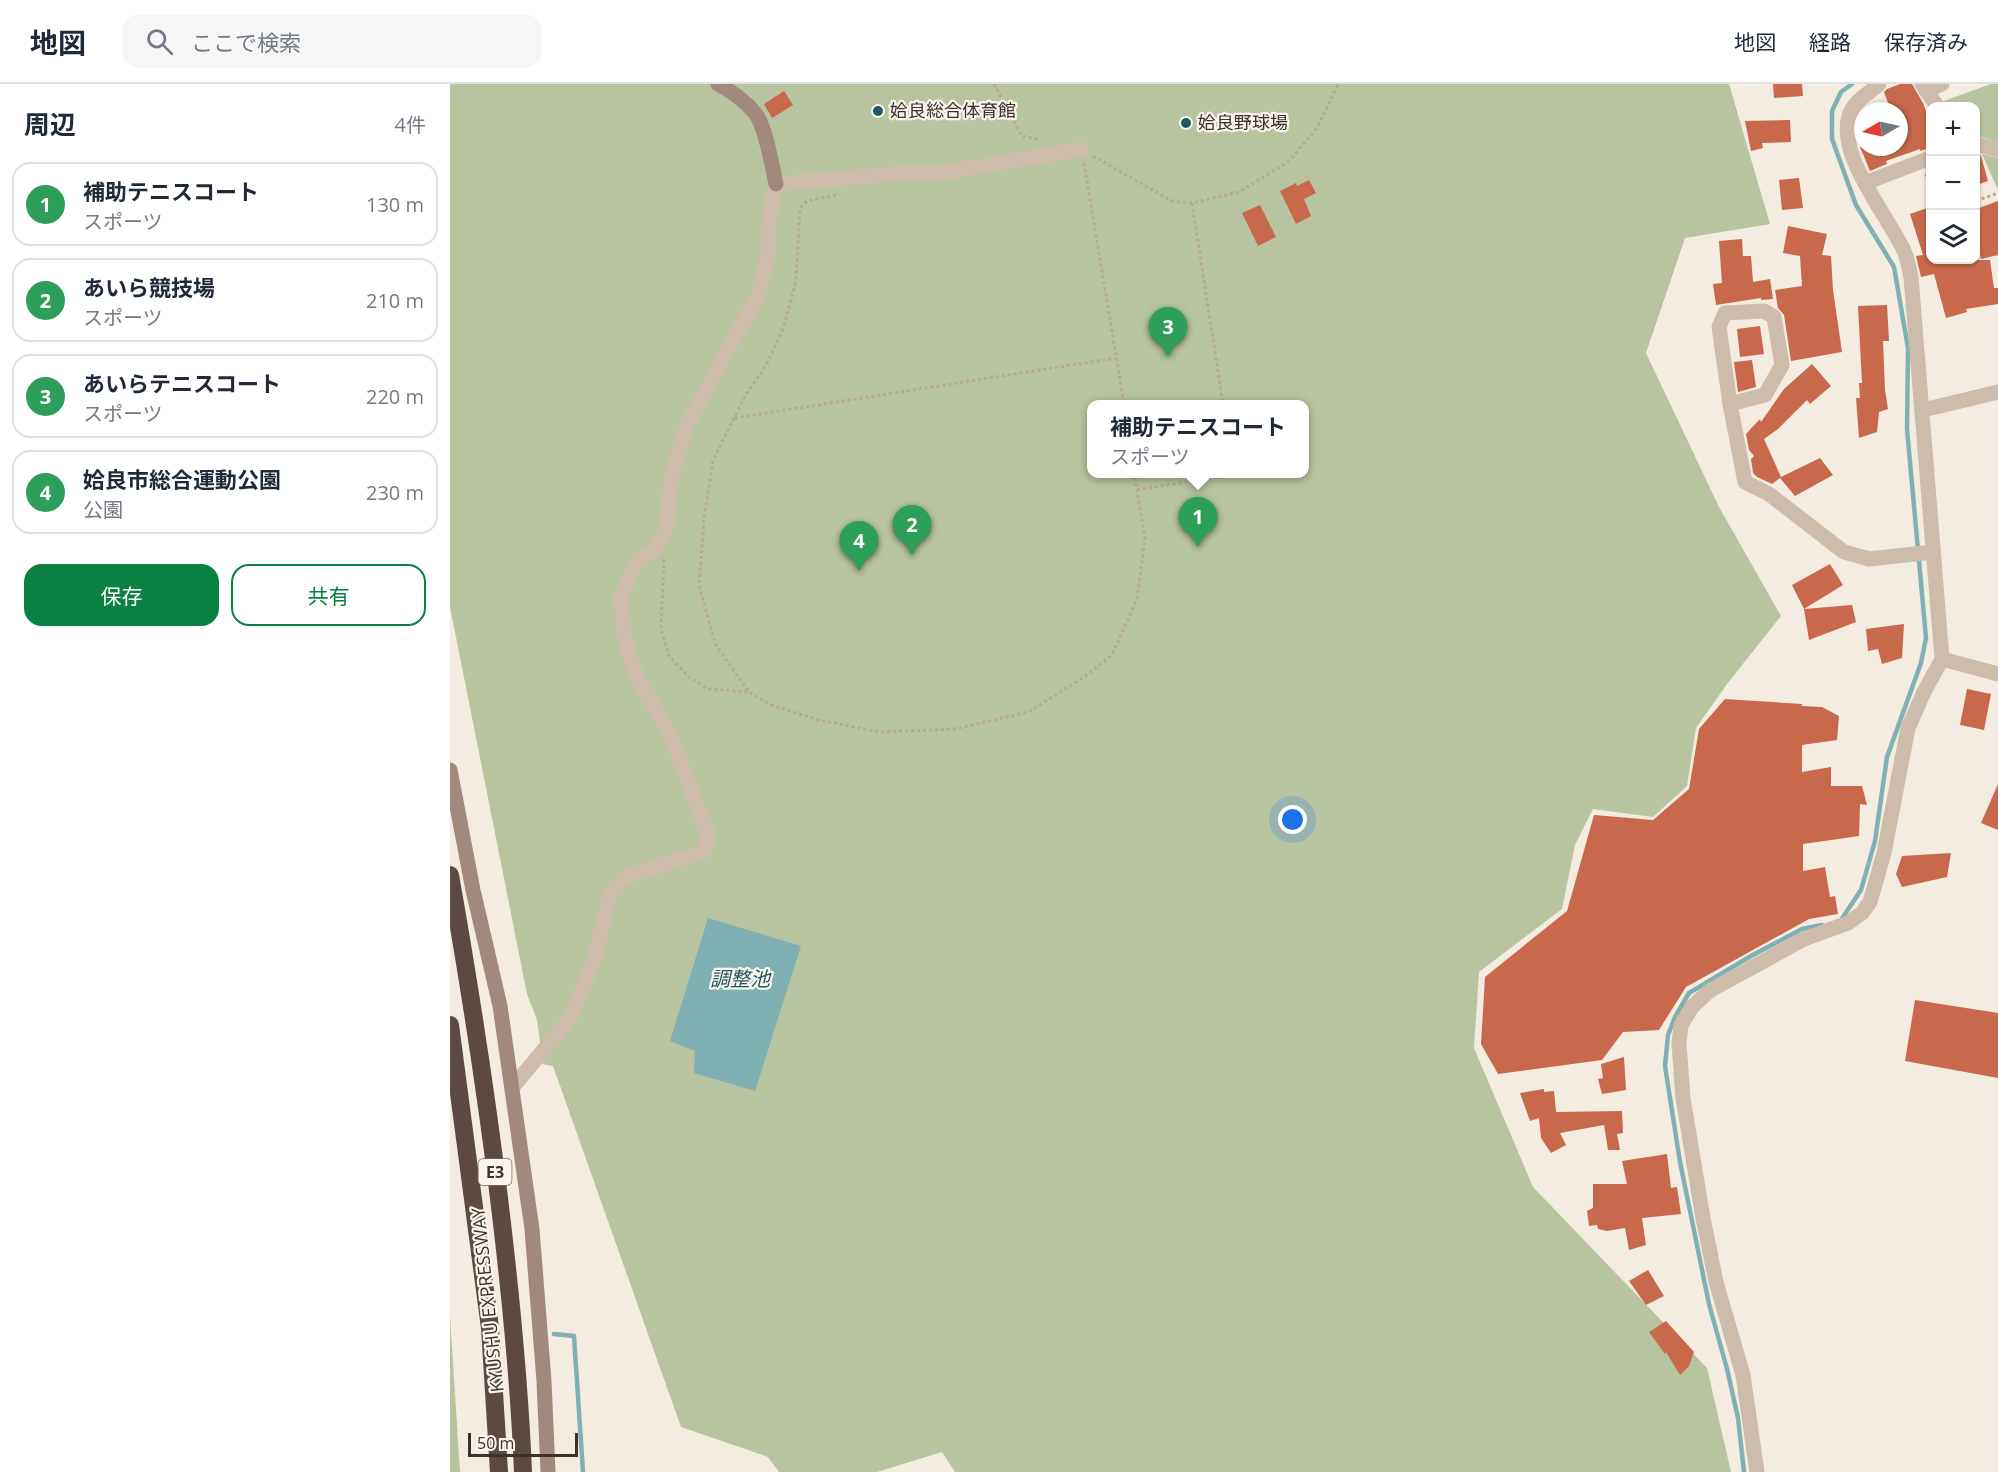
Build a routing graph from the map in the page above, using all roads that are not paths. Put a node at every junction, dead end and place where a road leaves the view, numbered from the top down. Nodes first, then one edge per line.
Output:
1 (718, 84) edge
2 (1879, 84) edge
3 (1942, 84) edge
4 (1924, 87) edge
5 (1934, 102) edge
6 (1980, 145) edge
7 (1082, 149) road end
8 (1998, 150) edge
9 (1926, 160) edge
10 (1865, 183) junction
11 (776, 184) junction
12 (1998, 392) edge
13 (1730, 404) junction
14 (1923, 410) junction
15 (1933, 552) junction
16 (1941, 659) junction
17 (1998, 674) edge
18 (450, 770) edge
19 (450, 875) edge
20 (450, 1025) edge
21 (512, 1088) junction
22 (499, 1472) edge
23 (523, 1472) edge
24 (548, 1472) edge
25 (1757, 1472) edge

1 - 11 street
2 - 10 street
3 - 4 street
4 - 5 street
6 - 8 street
7 - 11 street
9 - 10 street
10 - 14 street
11 - 21 street
12 - 14 street
13 - 13 street
13 - 15 street
14 - 15 street
15 - 16 street
16 - 17 street
16 - 25 street
18 - 21 street
19 - 23 highway, KYUSHU EXPRESSWAY / E3
20 - 22 highway, KYUSHU EXPRESSWAY / E3
21 - 24 street

